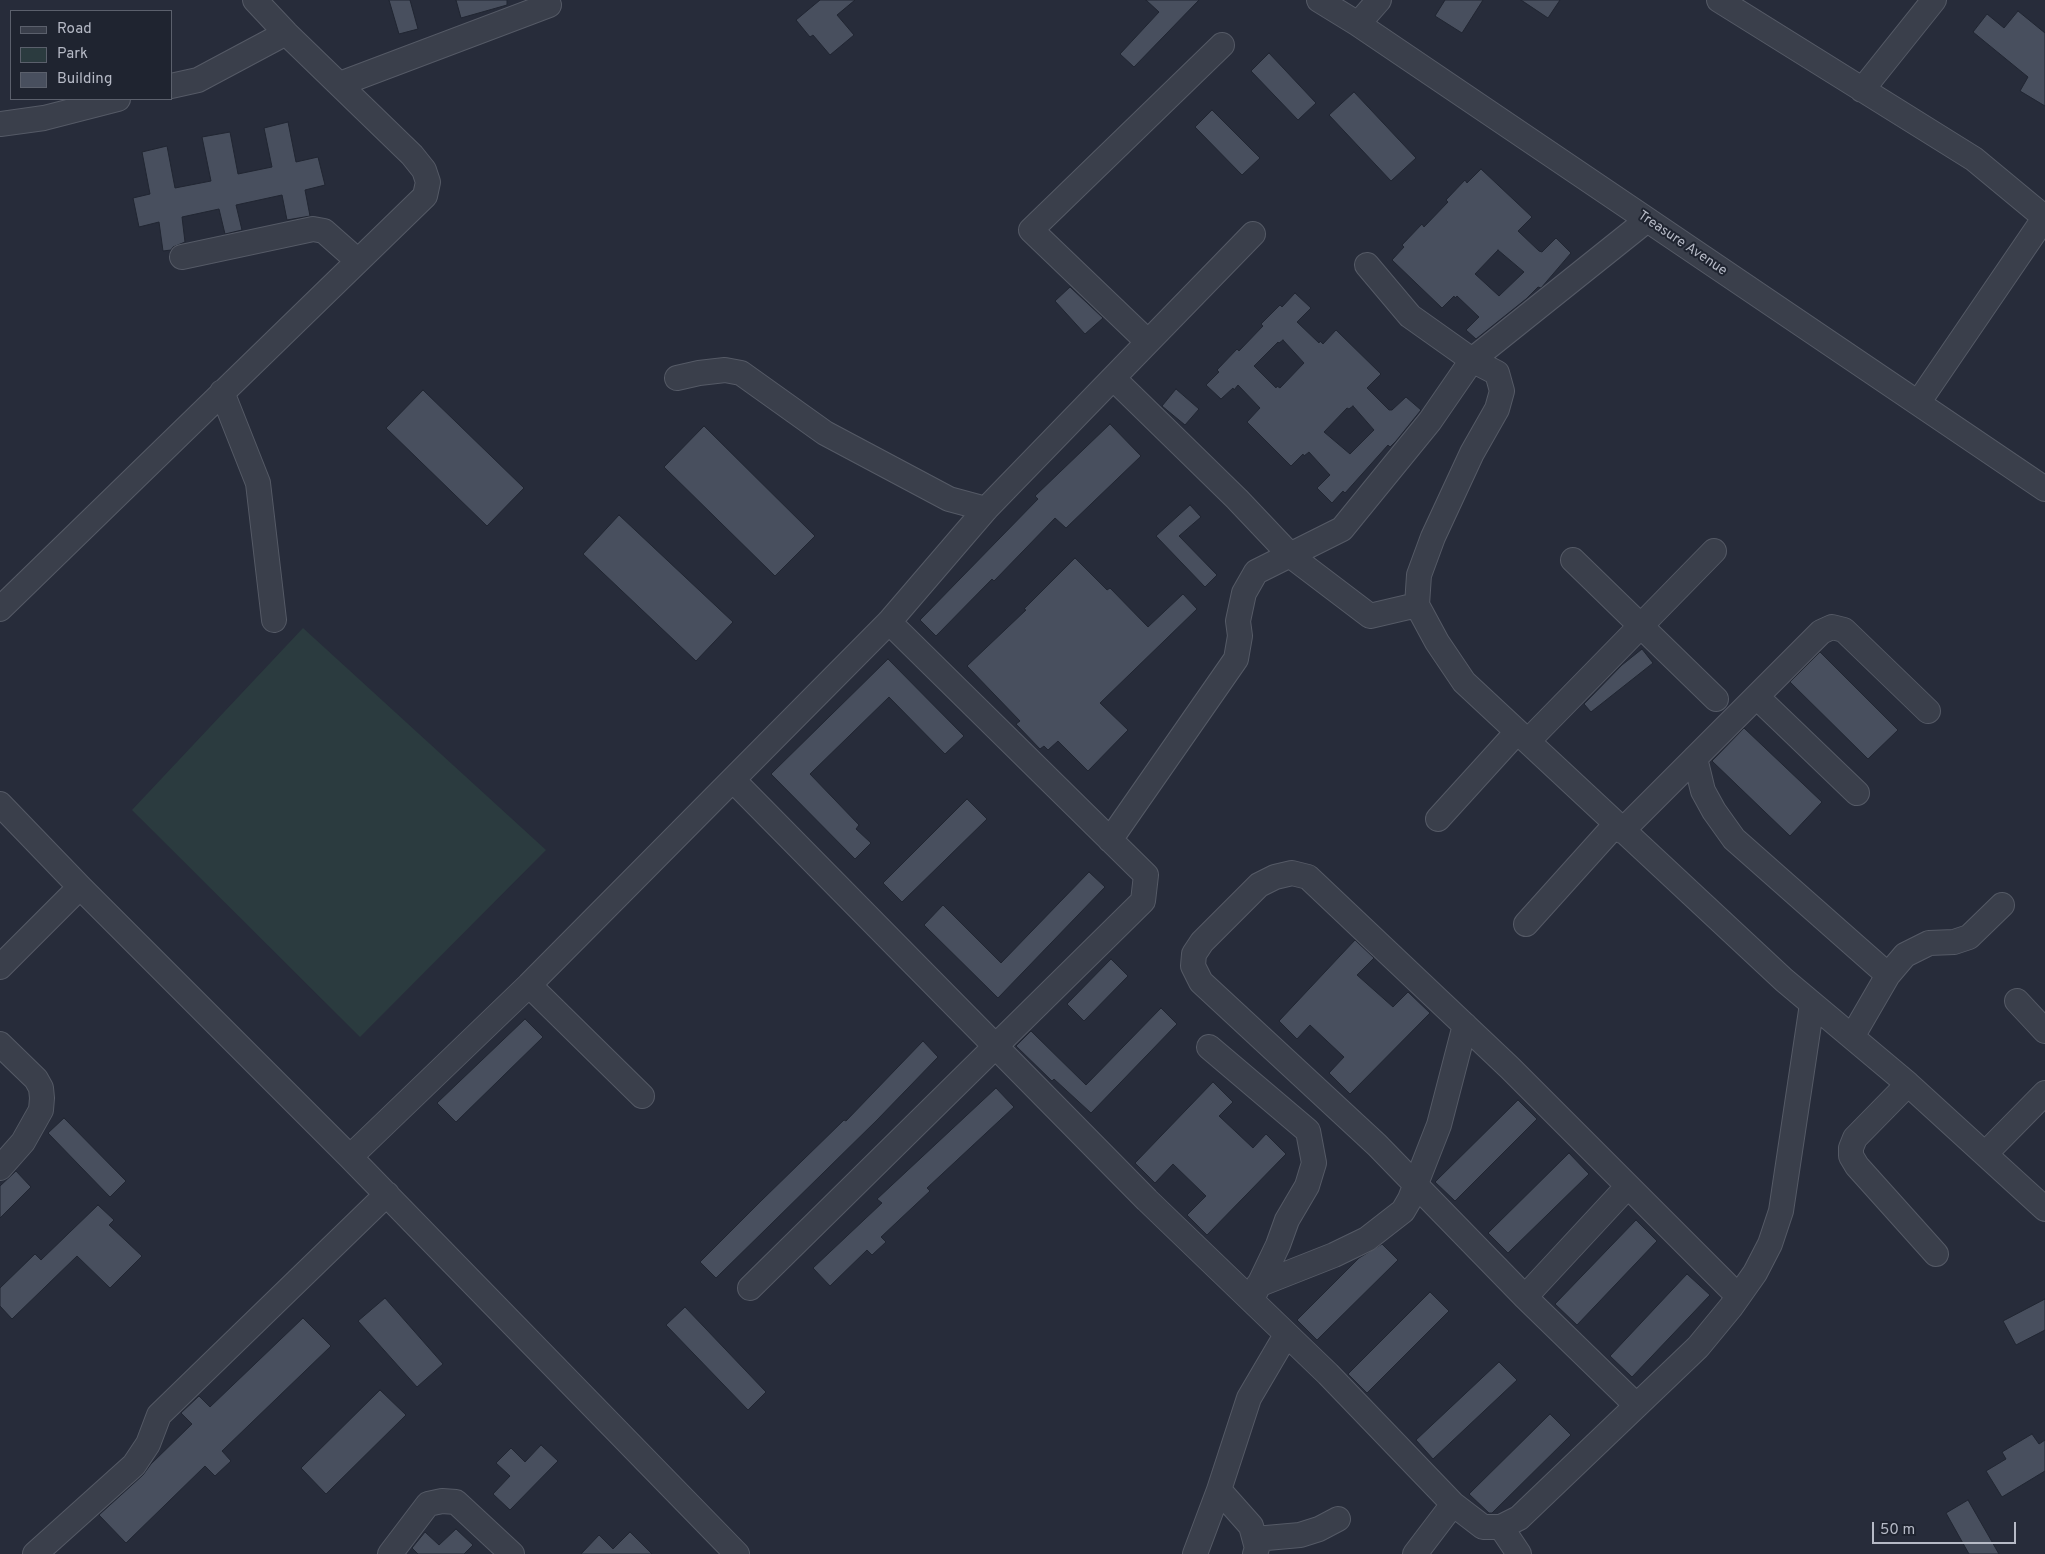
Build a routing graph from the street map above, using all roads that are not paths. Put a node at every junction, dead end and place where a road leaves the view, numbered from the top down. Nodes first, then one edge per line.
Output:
1 (255, 0) edge
2 (1319, 0) edge
3 (1379, 0) edge
4 (1719, 0) edge
5 (1934, 0) edge
6 (549, 5) dead end
7 (1358, 24) junction
8 (286, 33) junction
9 (1222, 44) dead end
10 (340, 84) junction
11 (172, 86) edge
12 (1862, 90) junction
13 (114, 100) edge
14 (0, 124) edge
15 (2045, 217) edge
16 (1647, 220) junction
17 (1254, 234) dead end
18 (182, 258) dead end
19 (358, 261) junction
20 (1367, 265) dead end
21 (1148, 342) junction
22 (1472, 360) junction
23 (676, 378) dead end
24 (1113, 378) junction
25 (222, 392) junction
26 (1918, 403) junction
27 (2045, 489) edge
28 (986, 509) junction
29 (1714, 551) dead end
30 (1291, 556) junction
31 (1572, 560) dead end
32 (1417, 605) junction
33 (0, 609) edge
34 (274, 620) dead end
35 (889, 622) junction
36 (1641, 626) junction
37 (1757, 696) junction
38 (1716, 698) dead end
39 (1928, 711) dead end
40 (1522, 737) junction
41 (1695, 758) junction
42 (733, 780) junction
43 (1856, 793) dead end
44 (0, 804) edge
45 (1438, 820) dead end
46 (1619, 828) junction
47 (1110, 840) junction
48 (80, 887) junction
49 (2002, 905) dead end
50 (1526, 924) dead end
51 (0, 967) edge
52 (1888, 975) junction
53 (529, 985) junction
54 (2016, 1001) dead end
55 (1812, 1004) junction
56 (1465, 1025) junction
57 (2045, 1031) edge
58 (1852, 1037) junction
59 (0, 1044) edge
60 (996, 1046) junction
61 (1209, 1047) dead end
62 (1908, 1084) junction
63 (2045, 1092) edge
64 (642, 1096) dead end
65 (1986, 1154) junction
66 (350, 1157) junction
67 (0, 1168) edge
68 (1416, 1184) junction
69 (1628, 1186) junction
70 (387, 1194) junction
71 (2045, 1209) edge
72 (1936, 1254) dead end
73 (750, 1288) dead end
74 (1255, 1293) junction
75 (1738, 1296) junction
76 (1525, 1297) junction
77 (1286, 1335) junction
78 (1636, 1405) junction
79 (1219, 1490) junction
80 (1454, 1504) junction
81 (1338, 1519) dead end
82 (1500, 1527) junction
83 (1255, 1547) edge
84 (35, 1554) edge
85 (390, 1554) edge
86 (512, 1554) edge
87 (738, 1554) edge
88 (1194, 1554) edge
89 (1415, 1554) edge
90 (1519, 1554) edge

1 - 8 street
2 - 7 street, Treasure Avenue
3 - 7 street
4 - 12 street
5 - 12 street
6 - 10 street
7 - 16 street, Treasure Avenue
8 - 10 street
8 - 11 street
9 - 21 street
10 - 19 street
12 - 15 street
13 - 14 street
15 - 26 street
16 - 22 street
16 - 26 street, Treasure Avenue
17 - 21 street
18 - 19 street
19 - 25 street
20 - 22 street
21 - 24 street
22 - 30 street
22 - 32 street
23 - 28 street
24 - 28 street
24 - 30 street
25 - 33 street
25 - 34 street
26 - 27 street, Treasure Avenue
28 - 35 street
29 - 36 street
30 - 32 street
30 - 47 street
31 - 36 street
32 - 40 street
35 - 42 street
35 - 47 street
36 - 38 street
36 - 40 street
37 - 39 street
37 - 41 street
37 - 43 street
40 - 45 street
40 - 46 street
41 - 46 street
41 - 52 street
42 - 53 street
42 - 60 street
44 - 48 street
46 - 50 street
46 - 55 street
47 - 60 street
48 - 51 street
48 - 66 street
49 - 52 street
52 - 58 street
53 - 64 street
53 - 66 street
54 - 57 street
55 - 58 street
55 - 75 street
56 - 68 street
56 - 68 street
56 - 69 street
58 - 62 street
59 - 67 street
60 - 73 street
60 - 74 street
61 - 74 street
62 - 65 street
62 - 72 street
63 - 65 street
65 - 71 street
66 - 70 street
68 - 74 street
68 - 76 street
69 - 75 street
69 - 76 street
70 - 84 street
70 - 87 street
74 - 77 street
75 - 78 street
76 - 78 street
77 - 79 street
77 - 80 street
78 - 82 street
79 - 83 street
79 - 88 street
80 - 82 street
80 - 89 street
81 - 83 street
82 - 90 street
85 - 86 street

